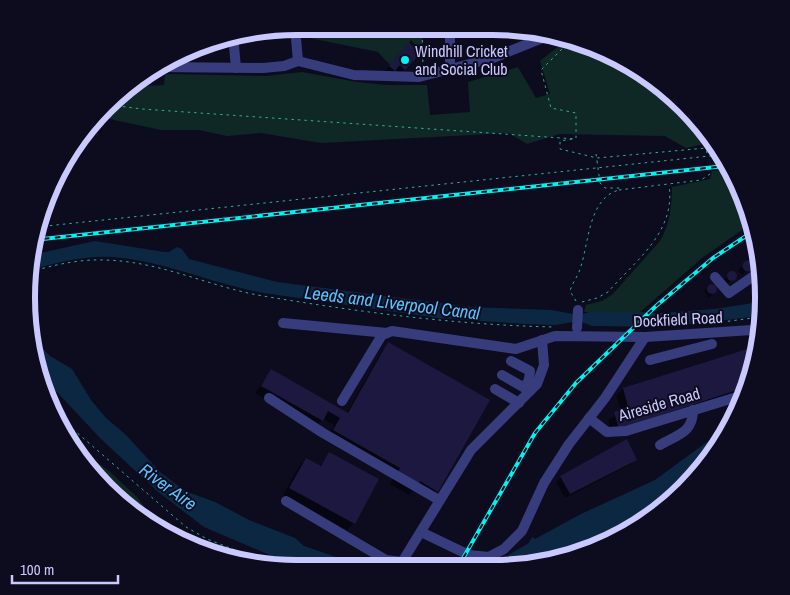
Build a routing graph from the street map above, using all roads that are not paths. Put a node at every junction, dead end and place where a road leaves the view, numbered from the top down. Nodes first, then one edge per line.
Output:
1 (296, 35) edge
2 (450, 35) edge
3 (539, 39) edge
4 (234, 43) edge
5 (298, 61) junction
6 (171, 67) edge
7 (236, 68) junction
8 (450, 70) junction
9 (754, 276) edge
10 (715, 277) dead end
11 (578, 310) dead end
12 (284, 323) dead end
13 (577, 328) dead end
14 (753, 329) edge
15 (387, 332) junction
16 (689, 335) junction
17 (645, 337) junction
18 (542, 340) junction
19 (712, 344) dead end
20 (691, 349) junction
21 (650, 360) dead end
22 (511, 361) dead end
23 (502, 375) dead end
24 (495, 389) dead end
25 (528, 389) junction
26 (735, 397) edge
27 (269, 398) dead end
28 (342, 402) dead end
29 (519, 403) junction
30 (692, 410) junction
31 (589, 418) junction
32 (660, 445) dead end
33 (439, 500) junction
34 (286, 501) dead end
35 (421, 532) junction
36 (386, 560) edge
37 (403, 560) edge

1 - 5 street
2 - 8 street
3 - 8 street
4 - 7 street
5 - 7 street
5 - 8 street
6 - 7 street
9 - 10 street
11 - 13 street
12 - 15 street, Dockfield Road
14 - 16 street, Dockfield Road
15 - 18 street, Dockfield Road
15 - 28 street
16 - 17 street, Dockfield Road
16 - 20 street
17 - 18 street, Dockfield Road
17 - 31 street
18 - 25 street
19 - 20 street
20 - 21 street
22 - 25 street
23 - 25 street
24 - 29 street
25 - 29 street
26 - 30 street, Aireside Road
27 - 33 street
29 - 33 street
30 - 31 street, Aireside Road
30 - 32 street
31 - 35 street
33 - 35 street
34 - 36 street
35 - 37 street

